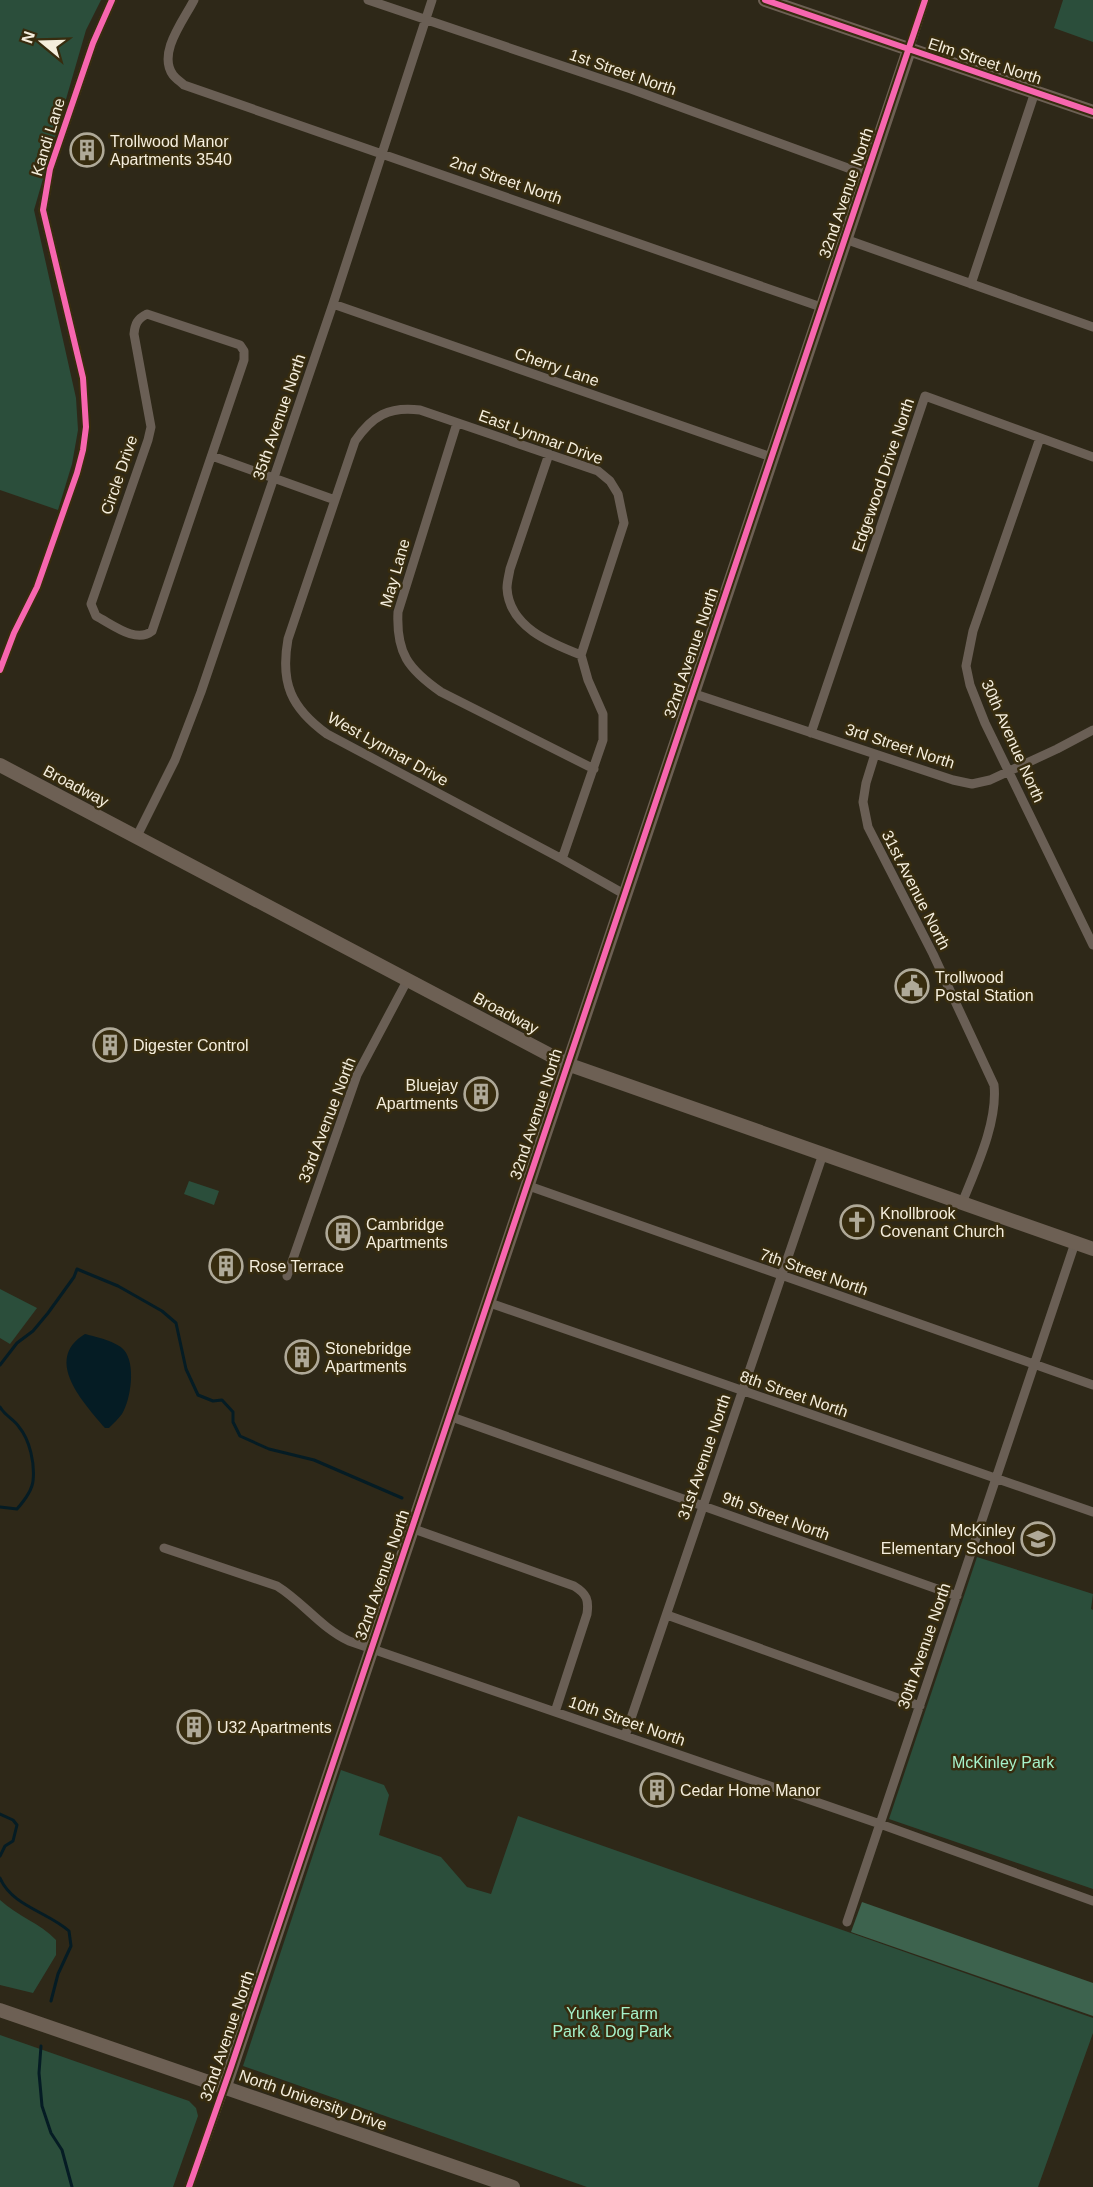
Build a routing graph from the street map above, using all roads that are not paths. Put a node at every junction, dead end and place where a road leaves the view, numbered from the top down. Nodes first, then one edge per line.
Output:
1 (112, 0) edge
2 (194, 0) edge
3 (368, 0) edge
4 (432, 0) edge
5 (765, 0) edge
6 (925, 0) edge
7 (425, 20) junction
8 (909, 50) junction
9 (1035, 92) junction
10 (1093, 112) edge
11 (382, 153) junction
12 (867, 175) junction
13 (845, 238) junction
14 (971, 284) junction
15 (333, 304) junction
16 (821, 307) junction
17 (1093, 327) edge
18 (78, 357) dead end
19 (457, 423) junction
20 (1040, 438) junction
21 (549, 454) junction
22 (212, 456) junction
23 (771, 457) junction
24 (1093, 457) edge
25 (274, 478) junction
26 (335, 500) junction
27 (581, 655) junction
28 (692, 693) junction
29 (1093, 730) edge
30 (811, 733) junction
31 (875, 754) junction
32 (0, 765) edge
33 (594, 769) junction
34 (1009, 772) junction
35 (136, 836) junction
36 (562, 859) junction
37 (624, 894) junction
38 (1093, 945) edge
39 (408, 979) junction
40 (567, 1064) junction
41 (823, 1154) junction
42 (526, 1185) junction
43 (962, 1203) junction
44 (1075, 1243) junction
45 (1093, 1249) edge
46 (287, 1276) dead end
47 (781, 1276) junction
48 (487, 1302) junction
49 (1034, 1365) junction
50 (1093, 1385) edge
51 (742, 1392) junction
52 (449, 1416) junction
53 (997, 1478) junction
54 (704, 1506) junction
55 (1093, 1512) edge
56 (411, 1528) junction
57 (164, 1548) dead end
58 (957, 1596) junction
59 (667, 1615) junction
60 (372, 1647) junction
61 (920, 1706) junction
62 (555, 1712) junction
63 (625, 1736) junction
64 (880, 1824) junction
65 (1093, 1901) edge
66 (847, 1922) dead end
67 (0, 2010) edge
68 (225, 2086) junction
69 (189, 2187) edge
70 (513, 2187) edge

1 - 18 street, Kandi Lane
2 - 11 street, 2nd Street North
3 - 7 street, 1st Street North
4 - 7 street, 35th Avenue North
5 - 8 street, Elm Street North
6 - 8 street
7 - 11 street, 35th Avenue North
7 - 12 street, 1st Street North
8 - 9 street, Elm Street North
8 - 12 street, 32nd Avenue North
9 - 10 street, Elm Street North
9 - 14 street
11 - 15 street, 35th Avenue North
11 - 16 street, 2nd Street North
12 - 13 street, 32nd Avenue North
13 - 14 street
13 - 16 street, 32nd Avenue North
14 - 17 street
15 - 23 street, Cherry Lane
15 - 25 street, 35th Avenue North
16 - 23 street, 32nd Avenue North
19 - 21 street, East Lynmar Drive
19 - 26 street, East Lynmar Drive
19 - 33 street, May Lane
20 - 24 street, Edgewood Drive North
20 - 30 street, Edgewood Drive North
20 - 34 street, 30th Avenue North
21 - 27 street
21 - 27 street, East Lynmar Drive
22 - 22 street, Circle Drive
22 - 25 street
23 - 28 street, 32nd Avenue North
25 - 26 street
25 - 35 street, 35th Avenue North
26 - 36 street, West Lynmar Drive
27 - 33 street
28 - 30 street, 3rd Street North
28 - 37 street, 32nd Avenue North
29 - 34 street, 3rd Street North
30 - 31 street, 3rd Street North
31 - 34 street, 3rd Street North
31 - 43 street, 31st Avenue North
32 - 35 street, Broadway
33 - 36 street
34 - 38 street, 30th Avenue North
35 - 39 street, Broadway
36 - 37 street, West Lynmar Drive
37 - 40 street, 32nd Avenue North
39 - 40 street, Broadway
39 - 46 street, 33rd Avenue North
40 - 41 street, Broadway
40 - 42 street, 32nd Avenue North
41 - 43 street, Broadway
41 - 47 street, 31st Avenue North
42 - 47 street, 7th Street North
42 - 48 street, 32nd Avenue North
43 - 44 street, Broadway
44 - 45 street, Broadway
44 - 49 street, 30th Avenue North
47 - 49 street, 7th Street North
47 - 51 street, 31st Avenue North
48 - 51 street, 8th Street North
48 - 52 street, 32nd Avenue North
49 - 50 street, 7th Street North
49 - 53 street, 30th Avenue North
51 - 53 street, 8th Street North
51 - 54 street, 31st Avenue North
52 - 54 street, 9th Street North
52 - 56 street, 32nd Avenue North
53 - 55 street, 8th Street North
53 - 58 street, 30th Avenue North
54 - 58 street, 9th Street North
54 - 59 street, 31st Avenue North
56 - 60 street, 32nd Avenue North
56 - 62 street
57 - 60 street, 10th Street North
58 - 61 street, 30th Avenue North
59 - 61 street
59 - 63 street, 31st Avenue North
60 - 62 street, 10th Street North
60 - 68 street, 32nd Avenue North
61 - 64 street, 30th Avenue North
62 - 63 street, 10th Street North
63 - 64 street, 10th Street North
64 - 65 street, 10th Street North
64 - 66 street, 30th Avenue North
67 - 68 street, North University Drive
68 - 69 street, 32nd Avenue North
68 - 70 street, North University Drive

